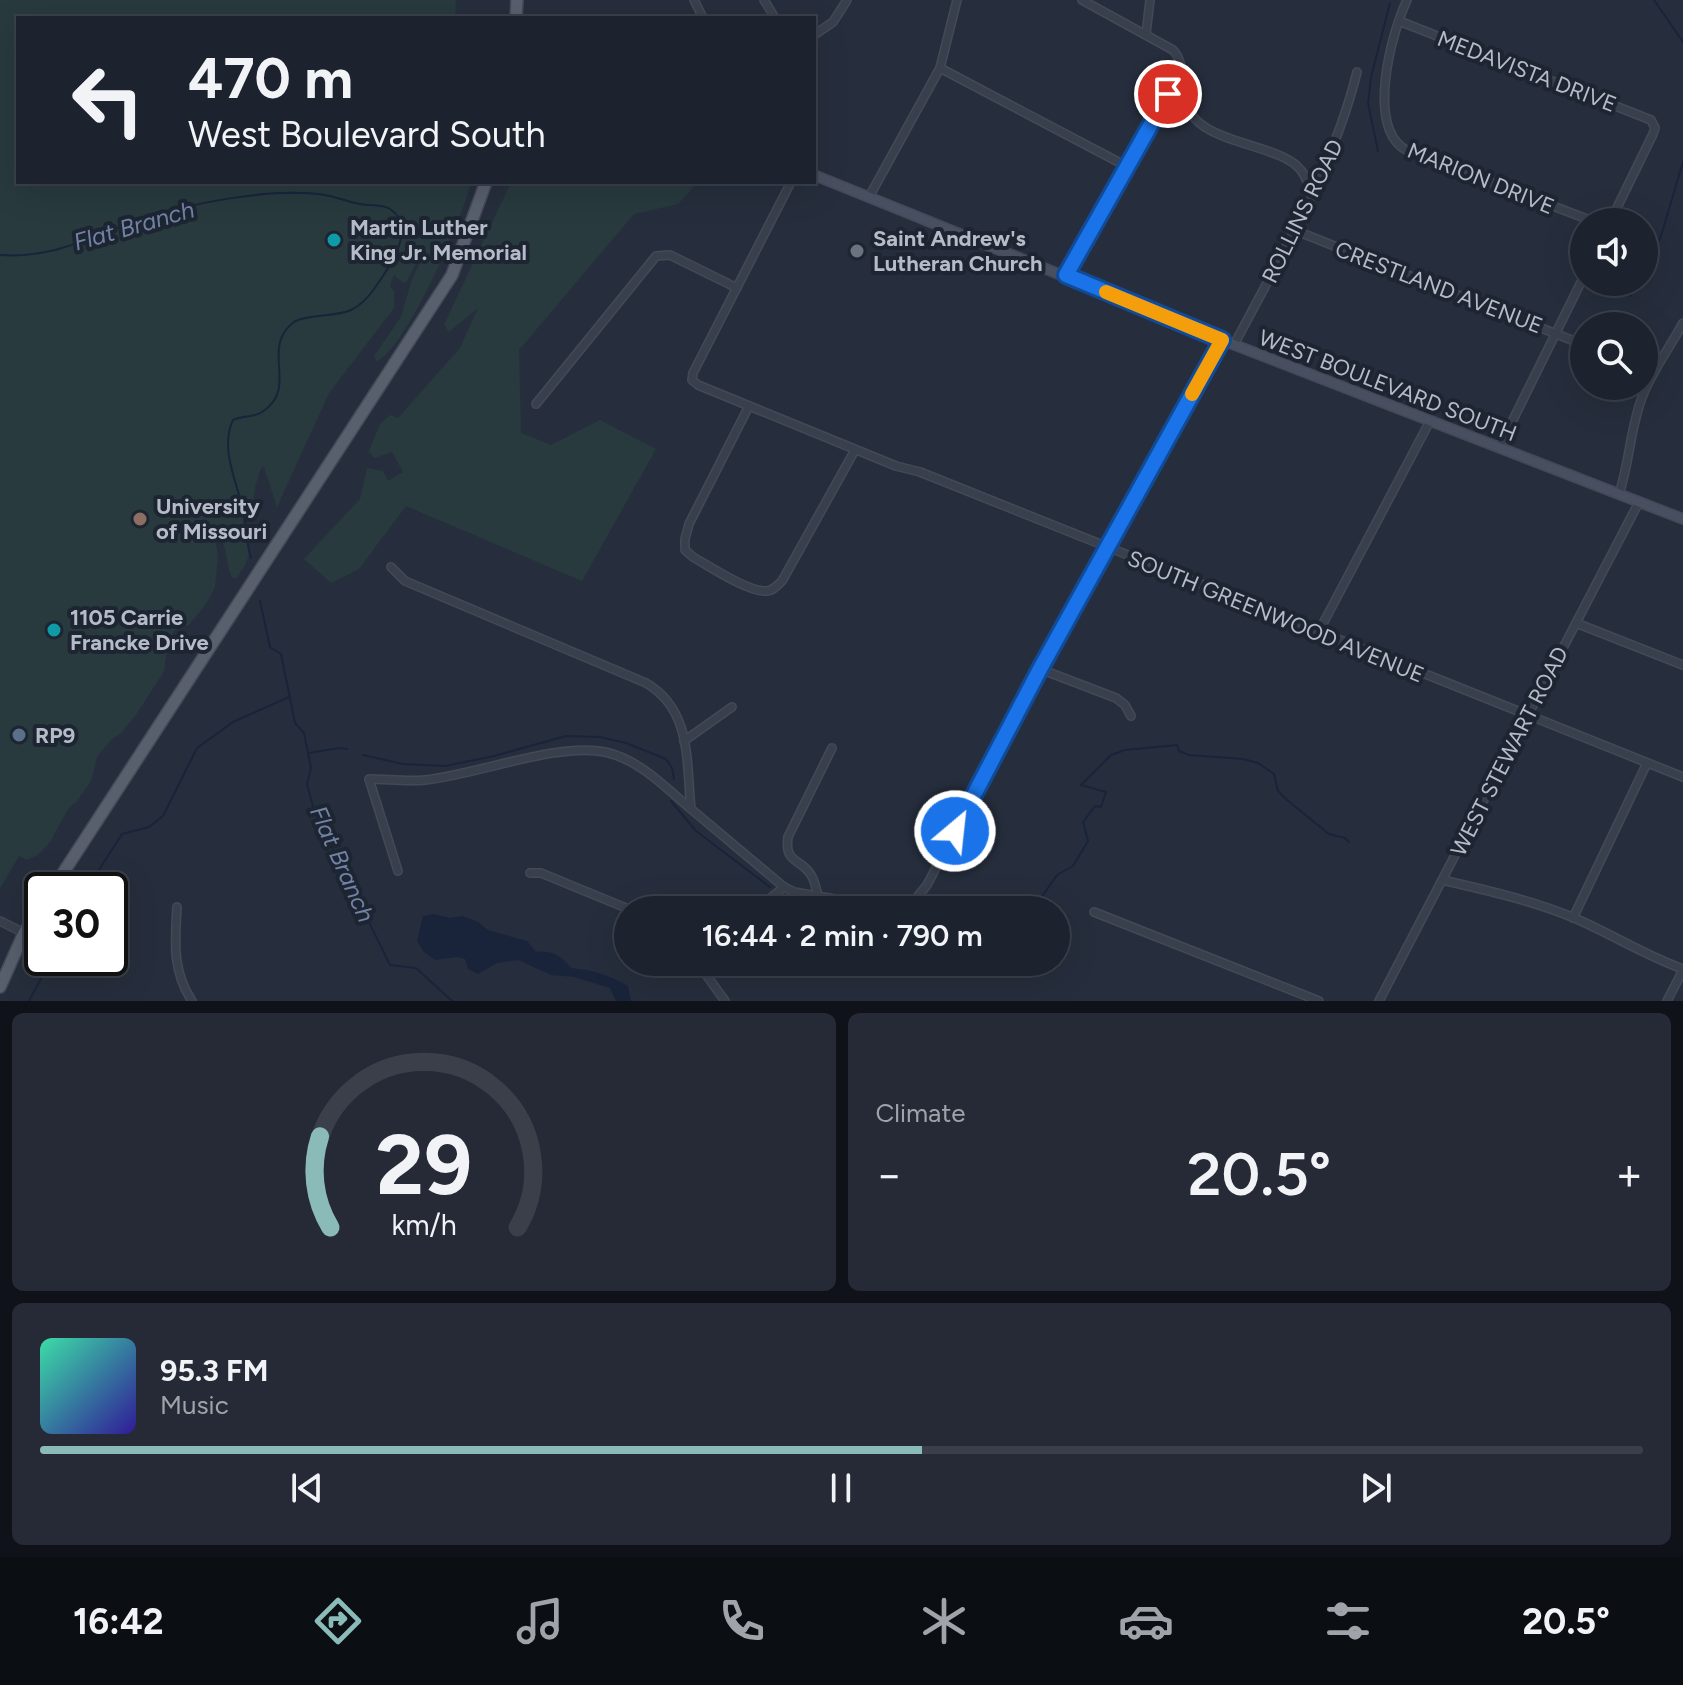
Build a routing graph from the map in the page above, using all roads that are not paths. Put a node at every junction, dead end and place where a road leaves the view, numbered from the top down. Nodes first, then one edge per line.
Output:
1 (847, 0) edge
2 (957, 0) edge
3 (1082, 0) edge
4 (1150, 0) edge
5 (1407, 0) edge
6 (1399, 21) junction
7 (816, 34) edge
8 (1146, 34) junction
9 (940, 68) junction
10 (1357, 72) dead end
11 (1180, 76) junction
12 (1126, 166) junction
13 (816, 176) edge
14 (485, 184) edge
15 (790, 184) edge
16 (1312, 193) junction
17 (869, 197) junction
18 (1617, 208) edge
19 (1570, 212) edge
20 (1294, 230) junction
21 (1066, 275) junction
22 (737, 288) junction
23 (1574, 296) edge
24 (1683, 323) edge
25 (1556, 333) junction
26 (1570, 339) edge
27 (1222, 340) junction
28 (1234, 345) junction
29 (1658, 366) edge
30 (1643, 400) edge
31 (536, 404) dead end
32 (749, 406) junction
33 (1430, 421) junction
34 (1499, 448) junction
35 (855, 450) junction
36 (1619, 494) junction
37 (1639, 502) junction
38 (1683, 519) edge
39 (1107, 549) junction
40 (391, 567) dead end
41 (1576, 623) junction
42 (1318, 633) junction
43 (1683, 665) edge
44 (1040, 669) junction
45 (732, 707) dead end
46 (1527, 715) junction
47 (1131, 716) dead end
48 (684, 741) junction
49 (832, 748) dead end
50 (1647, 763) junction
51 (1683, 777) edge
52 (691, 809) junction
53 (398, 871) dead end
54 (64, 872) edge
55 (530, 873) dead end
56 (1442, 880) junction
57 (784, 887) junction
58 (818, 895) junction
59 (773, 896) edge
60 (823, 896) edge
61 (920, 896) edge
62 (614, 903) edge
63 (177, 907) dead end
64 (1094, 912) dead end
65 (1573, 918) junction
66 (0, 921) edge
67 (24, 933) joint
68 (1683, 970) edge
69 (707, 976) edge
70 (0, 987) edge
71 (192, 1001) edge
72 (725, 1001) edge
73 (1319, 1001) edge
74 (1379, 1001) edge
75 (1667, 1001) edge

1 - 7 street
2 - 9 street
3 - 8 street
4 - 8 street
5 - 6 street
6 - 18 street, MEDAVISTA DRIVE
6 - 19 street, MARION DRIVE
8 - 11 street
9 - 12 street
9 - 17 street
10 - 16 street, ROLLINS ROAD
11 - 12 street
11 - 16 street
12 - 21 street
13 - 17 main road, WEST BOULEVARD SOUTH
14 - 54 main road
15 - 22 street
16 - 20 street, ROLLINS ROAD
17 - 21 main road, WEST BOULEVARD SOUTH
20 - 25 street, CRESTLAND AVENUE
20 - 28 street, ROLLINS ROAD
21 - 27 main road, WEST BOULEVARD SOUTH
22 - 31 street
22 - 32 street, SOUTH GREENWOOD AVENUE
23 - 25 street
24 - 29 street
25 - 26 street, CRESTLAND AVENUE
25 - 34 street
27 - 28 main road, WEST BOULEVARD SOUTH
27 - 39 street
28 - 33 main road, WEST BOULEVARD SOUTH
30 - 36 street
32 - 35 street, SOUTH GREENWOOD AVENUE
32 - 35 street
33 - 34 main road, WEST BOULEVARD SOUTH
33 - 42 street
34 - 36 main road, WEST BOULEVARD SOUTH
35 - 39 street, SOUTH GREENWOOD AVENUE
36 - 37 main road, WEST BOULEVARD SOUTH
37 - 38 main road, WEST BOULEVARD SOUTH
37 - 41 street, WEST STEWART ROAD
39 - 42 street, SOUTH GREENWOOD AVENUE
39 - 44 street
40 - 48 street
41 - 43 street
41 - 46 street, WEST STEWART ROAD
42 - 46 street, SOUTH GREENWOOD AVENUE
44 - 47 street
44 - 61 street
45 - 48 street
46 - 50 street, SOUTH GREENWOOD AVENUE
46 - 56 street, WEST STEWART ROAD
48 - 52 street
49 - 58 street
50 - 51 street, SOUTH GREENWOOD AVENUE
50 - 65 street
52 - 53 street
52 - 57 street
55 - 62 street
56 - 65 street
56 - 74 street, WEST STEWART ROAD
57 - 58 street
57 - 59 street
58 - 60 street
63 - 71 street
64 - 73 street
65 - 68 street
66 - 67 street
67 - 70 main road
68 - 75 street
69 - 72 street

